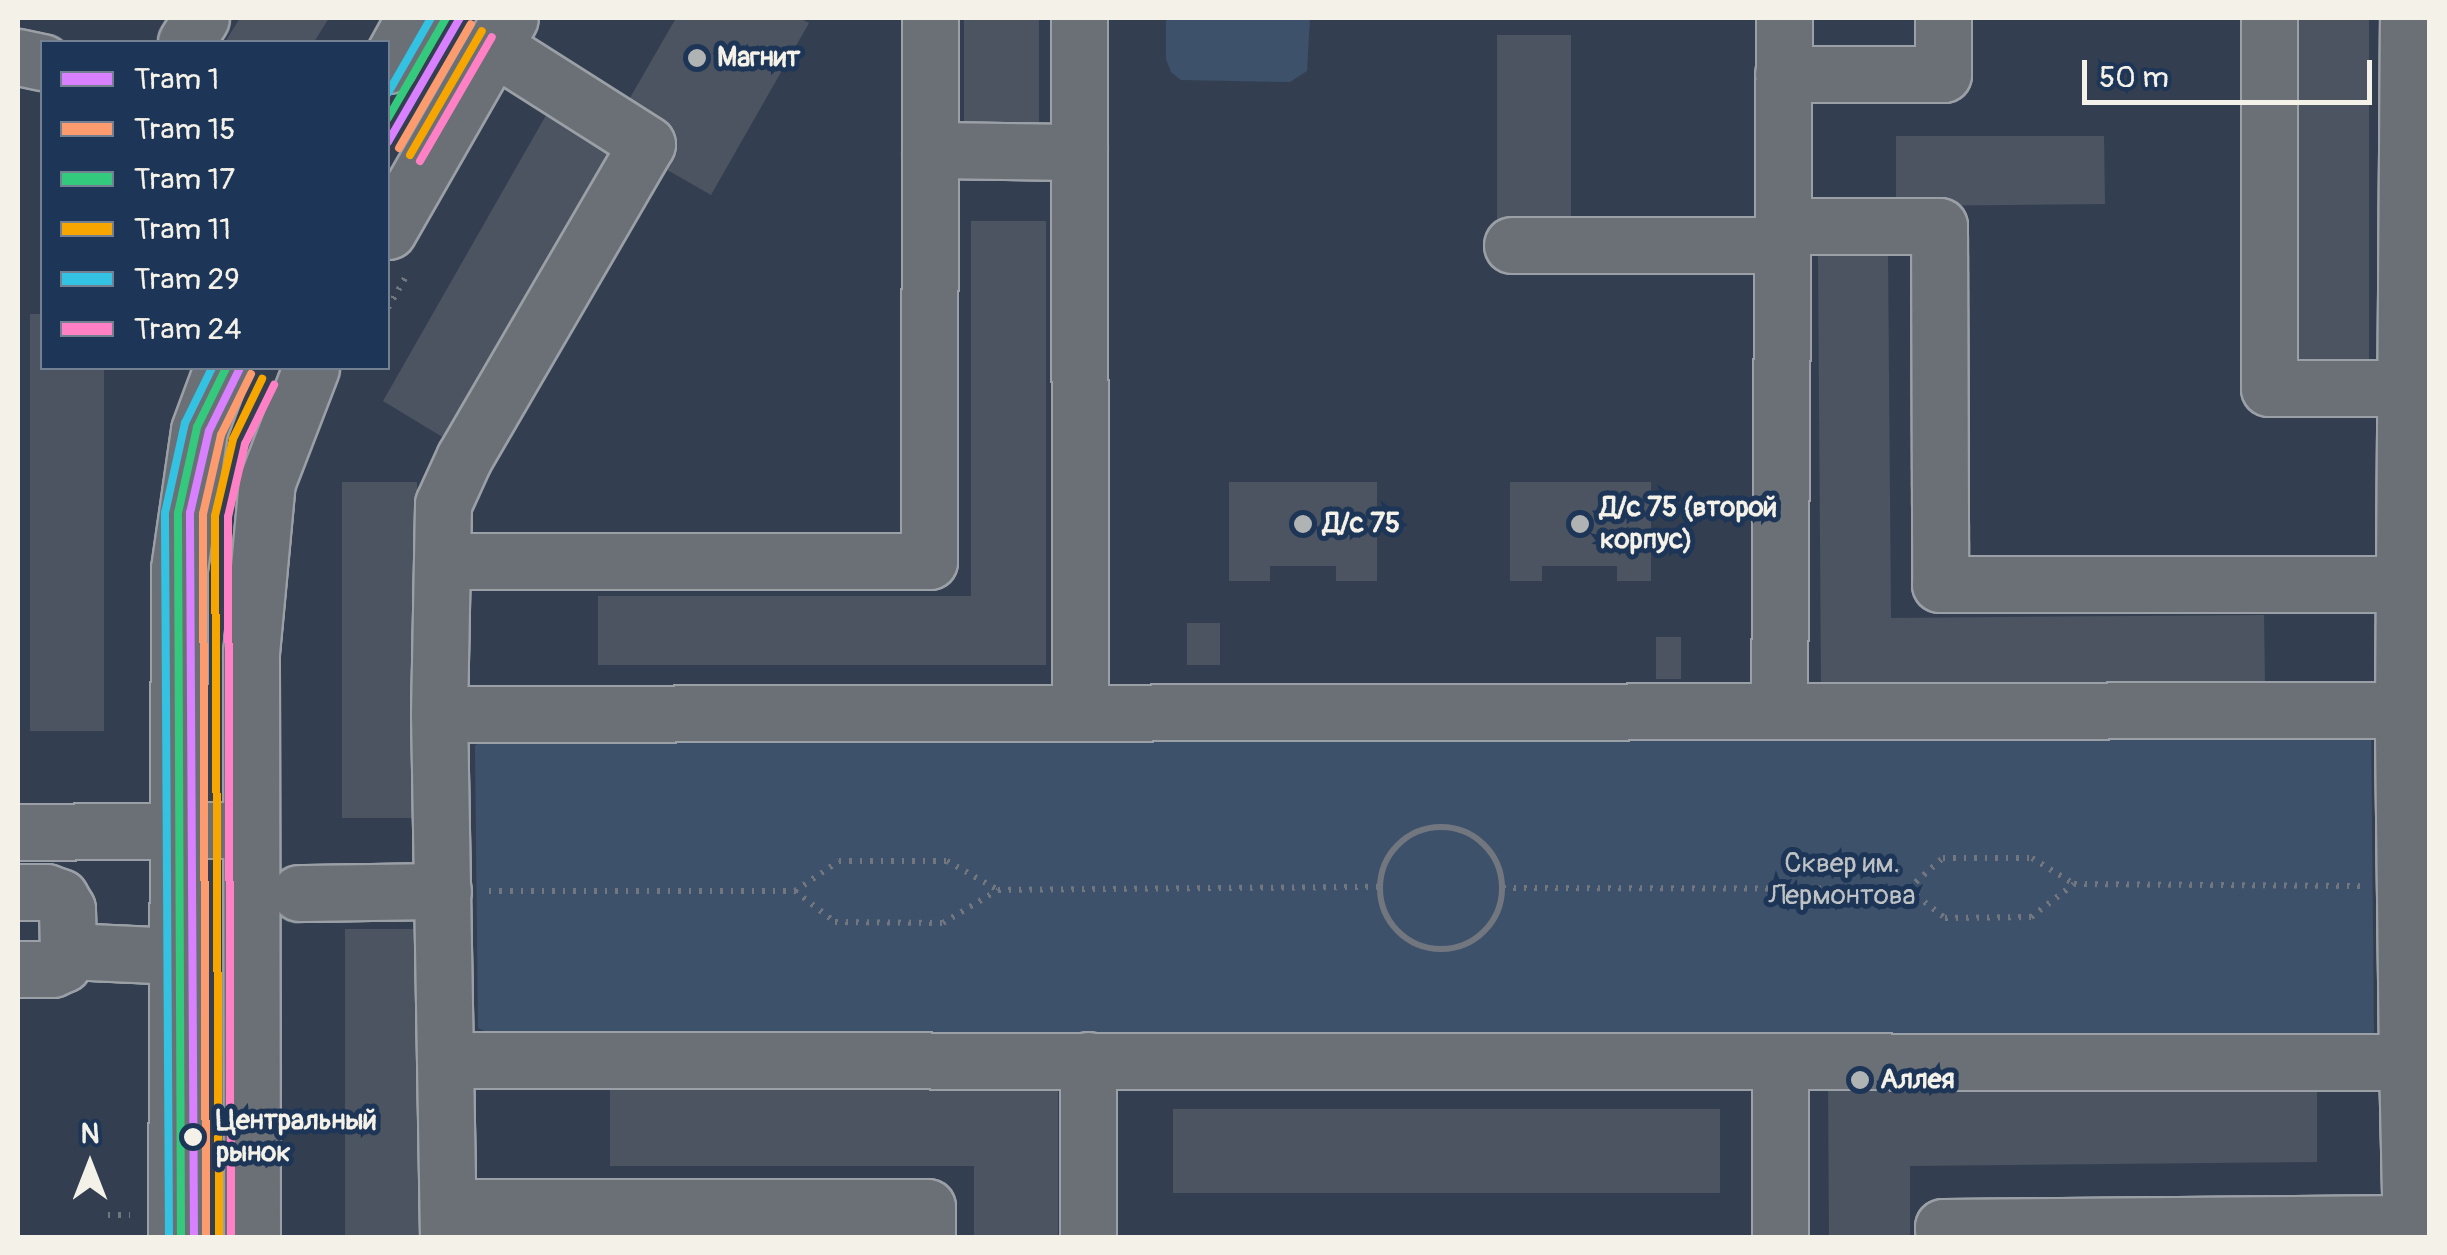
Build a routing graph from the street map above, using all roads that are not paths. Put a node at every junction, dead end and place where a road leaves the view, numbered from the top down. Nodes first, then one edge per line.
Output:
1 (201, 18) edge
2 (414, 18) edge
3 (930, 18) edge
4 (1079, 18) edge
5 (1784, 18) edge
6 (1944, 18) edge
7 (2269, 18) edge
8 (2415, 22) edge
9 (502, 32) edge
10 (187, 40) edge
11 (390, 62) edge
12 (1783, 74) junction
13 (930, 150) junction
14 (1079, 152) junction
15 (390, 228) edge
16 (1782, 236) junction
17 (1512, 245) dead end
18 (2419, 316) edge
19 (221, 370) edge
20 (310, 370) edge
21 (2408, 388) junction
22 (442, 561) junction
23 (2406, 584) junction
24 (2403, 710) junction
25 (1779, 711) junction
26 (1080, 713) junction
27 (439, 714) junction
28 (176, 830) junction
29 (252, 830) junction
30 (18, 832) edge
31 (2418, 886) edge
32 (442, 891) junction
33 (18, 892) edge
34 (299, 893) dead end
35 (68, 951) junction
36 (177, 956) junction
37 (18, 969) edge
38 (447, 1060) junction
39 (1088, 1060) junction
40 (1780, 1062) junction
41 (2407, 1062) junction
42 (448, 1222) edge
43 (2411, 1230) edge
44 (176, 1238) edge
45 (252, 1238) edge
46 (928, 1238) edge
47 (1088, 1238) edge
48 (1780, 1238) edge
49 (1944, 1238) edge

1 - 10 main road
2 - 11 main road
3 - 13 main road
4 - 14 main road
5 - 12 main road
6 - 12 main road
7 - 21 main road
8 - 18 main road
9 - 15 main road
9 - 22 main road
12 - 16 main road
13 - 14 main road
13 - 22 main road
14 - 26 main road
16 - 17 main road
16 - 23 main road
16 - 25 main road
18 - 21 main road
19 - 28 main road
20 - 29 main road
21 - 23 main road
22 - 27 main road
23 - 24 main road
24 - 25 main road
24 - 31 main road
25 - 26 main road
26 - 27 main road
27 - 32 main road
28 - 29 main road
28 - 30 main road
28 - 36 main road
29 - 45 main road
31 - 41 main road
32 - 34 main road
32 - 38 main road
33 - 35 main road
35 - 36 main road
35 - 37 main road
36 - 44 main road
38 - 39 main road
38 - 42 main road
39 - 40 main road
39 - 47 main road
40 - 41 main road
40 - 48 main road
41 - 43 main road
42 - 46 main road
43 - 49 main road

